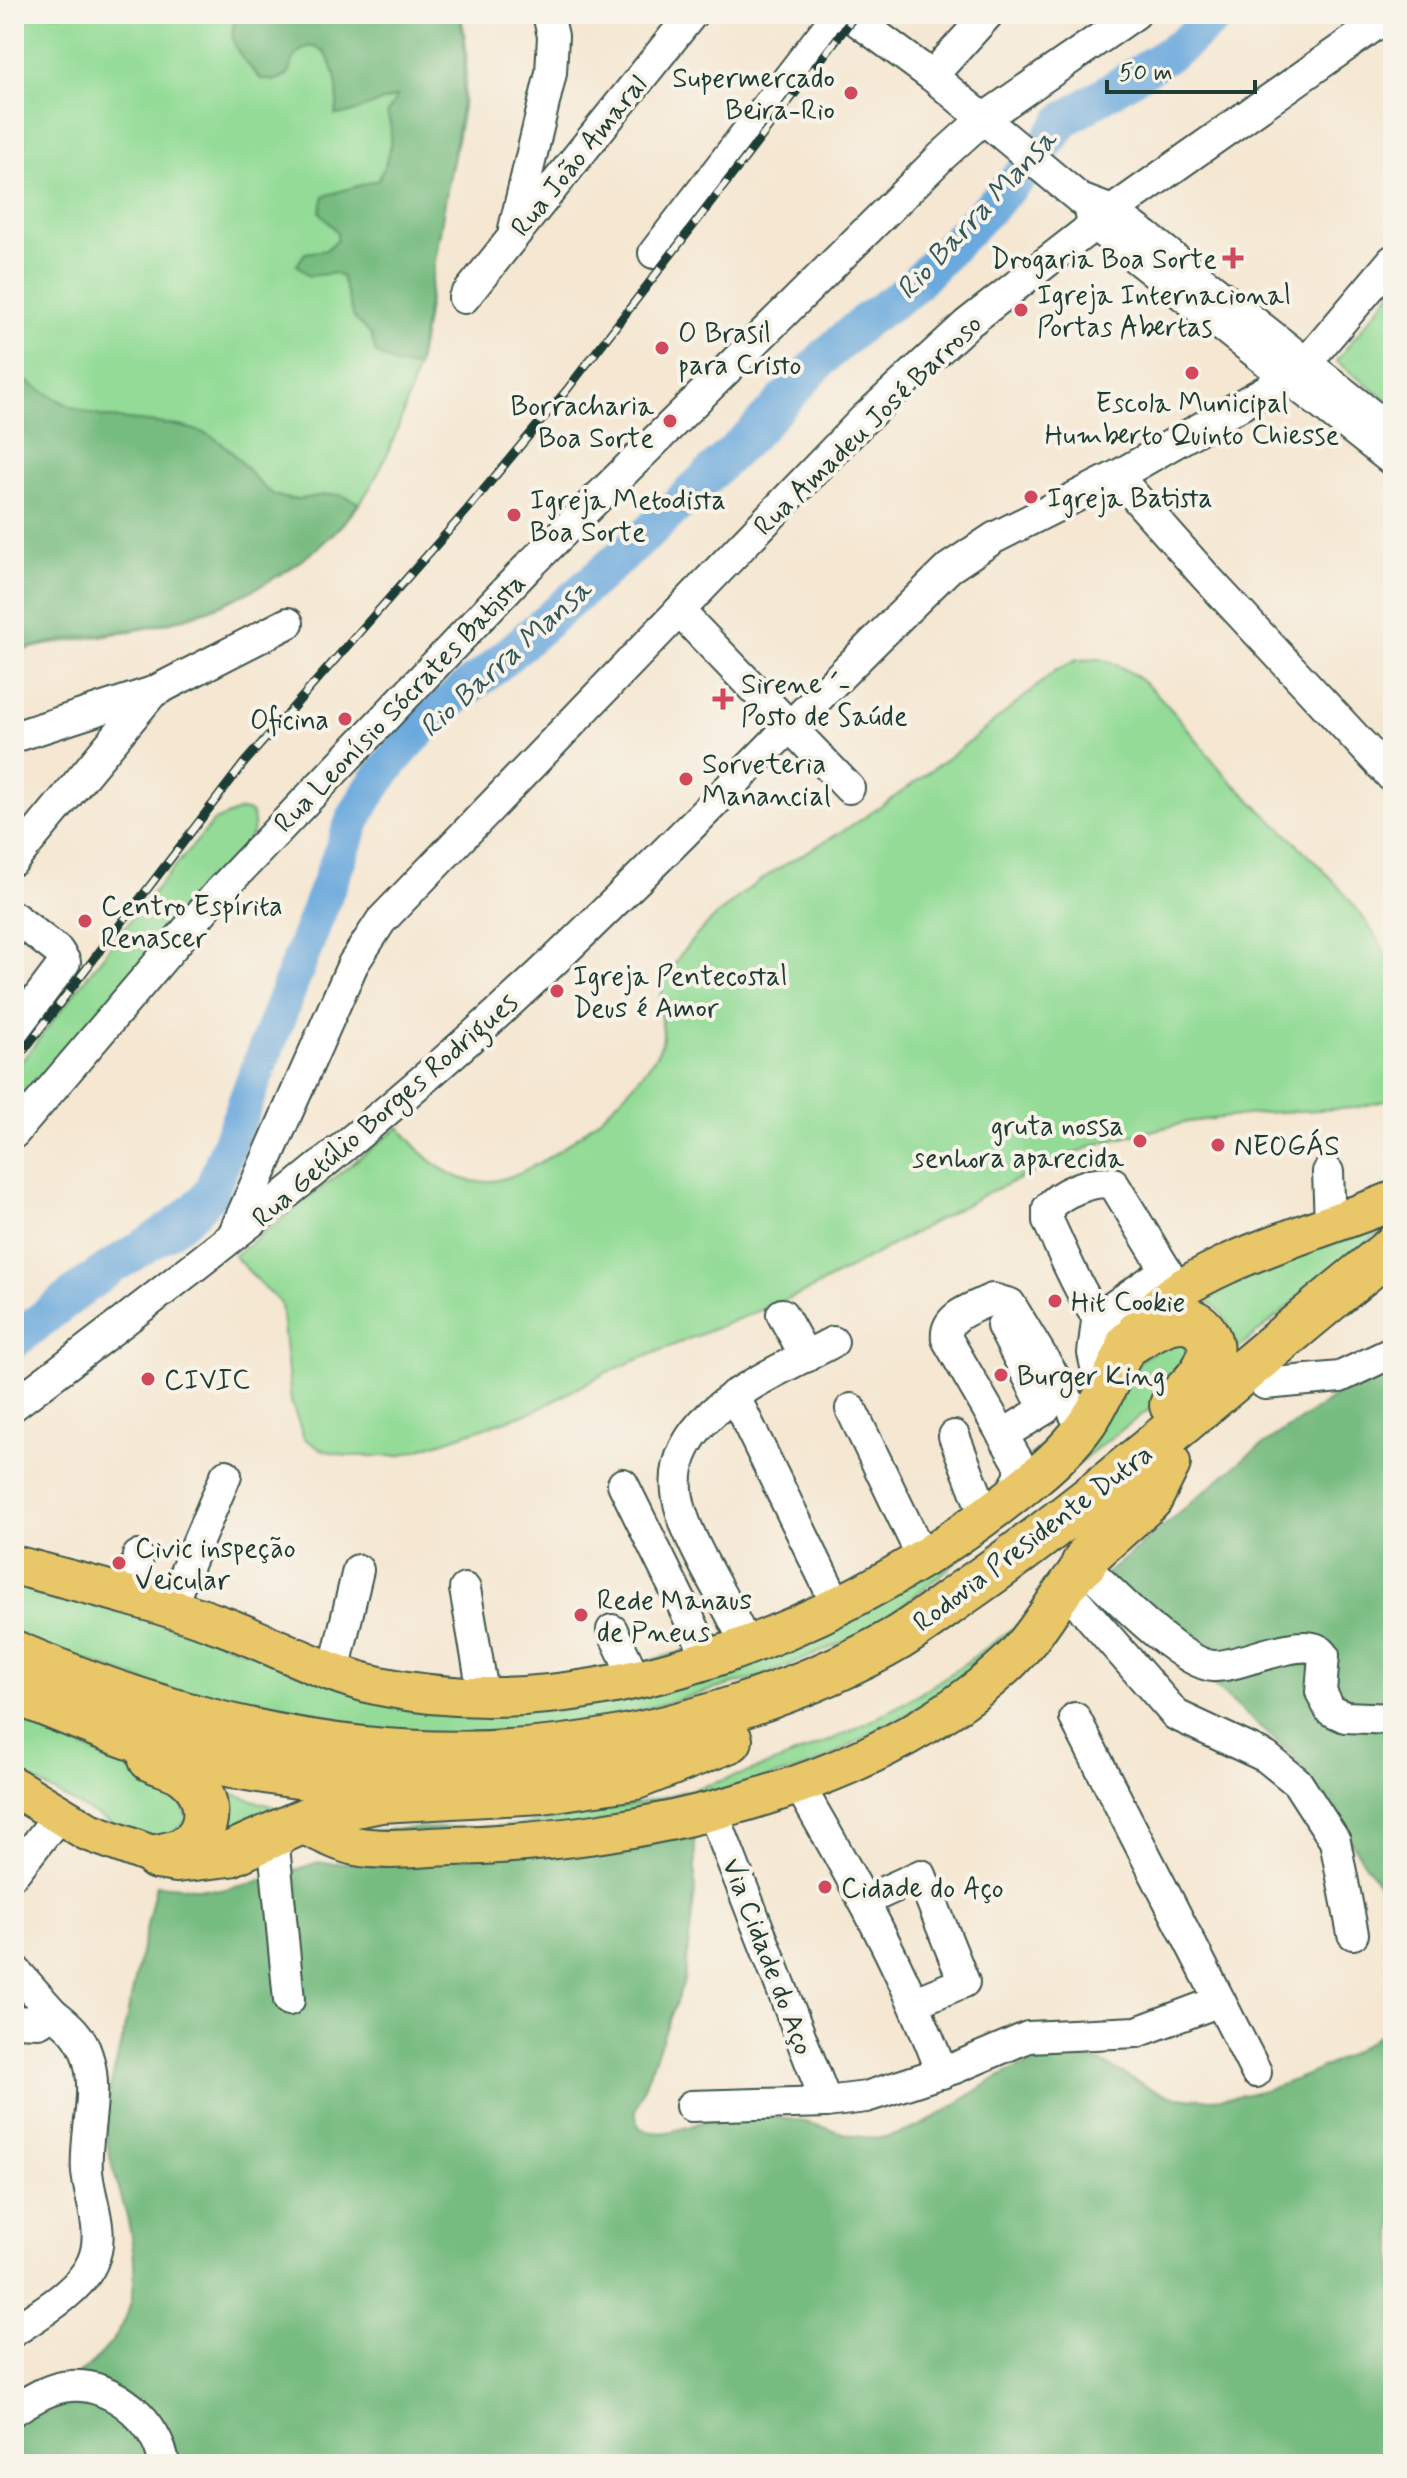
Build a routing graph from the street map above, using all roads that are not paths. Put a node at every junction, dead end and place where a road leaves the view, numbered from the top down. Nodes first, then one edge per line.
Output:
1 (548, 14) edge
2 (692, 14) edge
3 (838, 14) edge
4 (848, 14) edge
5 (988, 14) edge
6 (1135, 14) edge
7 (1391, 14) edge
8 (932, 76) junction
9 (994, 128) junction
10 (1093, 210) junction
11 (513, 234) junction
12 (654, 253) dead end
13 (1393, 260) edge
14 (464, 298) dead end
15 (1296, 371) junction
16 (1393, 432) edge
17 (1393, 461) edge
18 (1117, 476) junction
19 (679, 611) junction
20 (288, 623) dead end
21 (153, 692) junction
22 (98, 710) junction
23 (790, 724) junction
24 (117, 736) junction
25 (14, 737) edge
26 (1393, 778) edge
27 (849, 788) dead end
28 (14, 860) edge
29 (14, 917) edge
30 (14, 1030) edge
31 (14, 1133) edge
32 (1328, 1172) dead end
33 (1393, 1201) edge
34 (1330, 1223) junction
35 (230, 1242) junction
36 (1393, 1248) edge
37 (1180, 1275) junction
38 (1393, 1281) edge
39 (782, 1314) dead end
40 (1108, 1327) junction
41 (833, 1342) dead end
42 (1393, 1352) edge
43 (806, 1357) junction
44 (1265, 1384) junction
45 (734, 1395) junction
46 (14, 1405) edge
47 (1074, 1408) junction
48 (851, 1409) dead end
49 (1004, 1434) junction
50 (954, 1436) dead end
51 (1168, 1463) junction
52 (226, 1475) dead end
53 (623, 1484) dead end
54 (996, 1508) junction
55 (138, 1556) dead end
56 (924, 1561) junction
57 (14, 1565) edge
58 (358, 1570) dead end
59 (1073, 1576) junction
60 (465, 1589) dead end
61 (132, 1599) junction
62 (838, 1607) junction
63 (169, 1610) junction
64 (612, 1630) dead end
65 (746, 1646) junction
66 (14, 1653) edge
67 (709, 1659) junction
68 (334, 1671) junction
69 (635, 1678) junction
70 (14, 1691) edge
71 (484, 1698) junction
72 (14, 1706) edge
73 (1075, 1718) dead end
74 (1393, 1719) edge
75 (730, 1740) junction
76 (430, 1756) junction
77 (798, 1784) junction
78 (14, 1787) edge
79 (712, 1810) junction
80 (60, 1814) junction
81 (286, 1830) junction
82 (157, 1857) junction
83 (14, 1873) edge
84 (866, 1900) junction
85 (1353, 1934) dead end
86 (14, 1969) edge
87 (289, 2000) dead end
88 (1220, 2001) junction
89 (915, 2002) junction
90 (53, 2013) junction
91 (14, 2021) edge
92 (1256, 2072) dead end
93 (942, 2073) junction
94 (826, 2102) junction
95 (691, 2106) dead end
96 (14, 2331) edge
97 (14, 2410) edge
98 (164, 2464) edge

1 - 11 street
2 - 11 street, Rua João Amaral
3 - 12 street
4 - 8 street
5 - 8 street
6 - 9 street, Rua Leonísio Sócrates Batista
7 - 10 street, Rua Amadeu José Barroso
8 - 9 street
9 - 10 street
9 - 31 street, Rua Leonísio Sócrates Batista
10 - 15 street
10 - 19 street, Rua Amadeu José Barroso
11 - 14 street, Rua João Amaral
13 - 15 street, Rua Getúlio Borges Rodrigues
15 - 16 street
15 - 17 street
15 - 18 street, Rua Getúlio Borges Rodrigues
18 - 23 street, Rua Getúlio Borges Rodrigues
18 - 26 street
19 - 23 street
19 - 35 street, Rua Amadeu José Barroso
20 - 21 street
21 - 22 street
21 - 24 street
22 - 24 street
22 - 25 street
23 - 27 street
23 - 35 street, Rua Getúlio Borges Rodrigues
24 - 28 street
29 - 30 street
32 - 34 street
33 - 34 main road
34 - 37 main road
35 - 46 street, Rua Getúlio Borges Rodrigues
36 - 76 highway, Rodovia Presidente Dutra
37 - 40 main road
37 - 40 street
38 - 44 highway, Rodovia Presidente Dutra
39 - 43 street
40 - 47 main road
40 - 76 highway
41 - 43 street
42 - 44 street
43 - 45 street
44 - 51 highway, Rodovia Presidente Dutra
45 - 62 street
45 - 65 street
47 - 49 street
47 - 49 street
47 - 54 main road
48 - 56 street
49 - 54 street
50 - 54 street
51 - 59 highway
51 - 75 highway, Rodovia Presidente Dutra
52 - 63 street
53 - 67 street
54 - 56 main road
55 - 61 street
56 - 62 main road
57 - 61 main road
58 - 68 street
59 - 74 street
59 - 77 main road
59 - 85 street
60 - 71 street
61 - 63 main road
62 - 65 main road
63 - 68 main road
64 - 69 street
65 - 67 main road
66 - 76 highway, Rodovia Presidente Dutra
67 - 69 main road
68 - 71 main road
69 - 71 main road
70 - 75 highway, Rodovia Presidente Dutra
72 - 82 highway
73 - 88 street
75 - 81 highway
77 - 79 main road
77 - 84 street
78 - 80 main road
79 - 81 main road
79 - 94 street, Via Cidade do Aço
80 - 82 main road
80 - 83 street
81 - 82 highway
81 - 87 street
84 - 89 street
84 - 89 street
86 - 90 street
88 - 92 street
88 - 93 street
89 - 93 street
90 - 91 street
90 - 96 street
93 - 94 street
94 - 95 street
97 - 98 street

